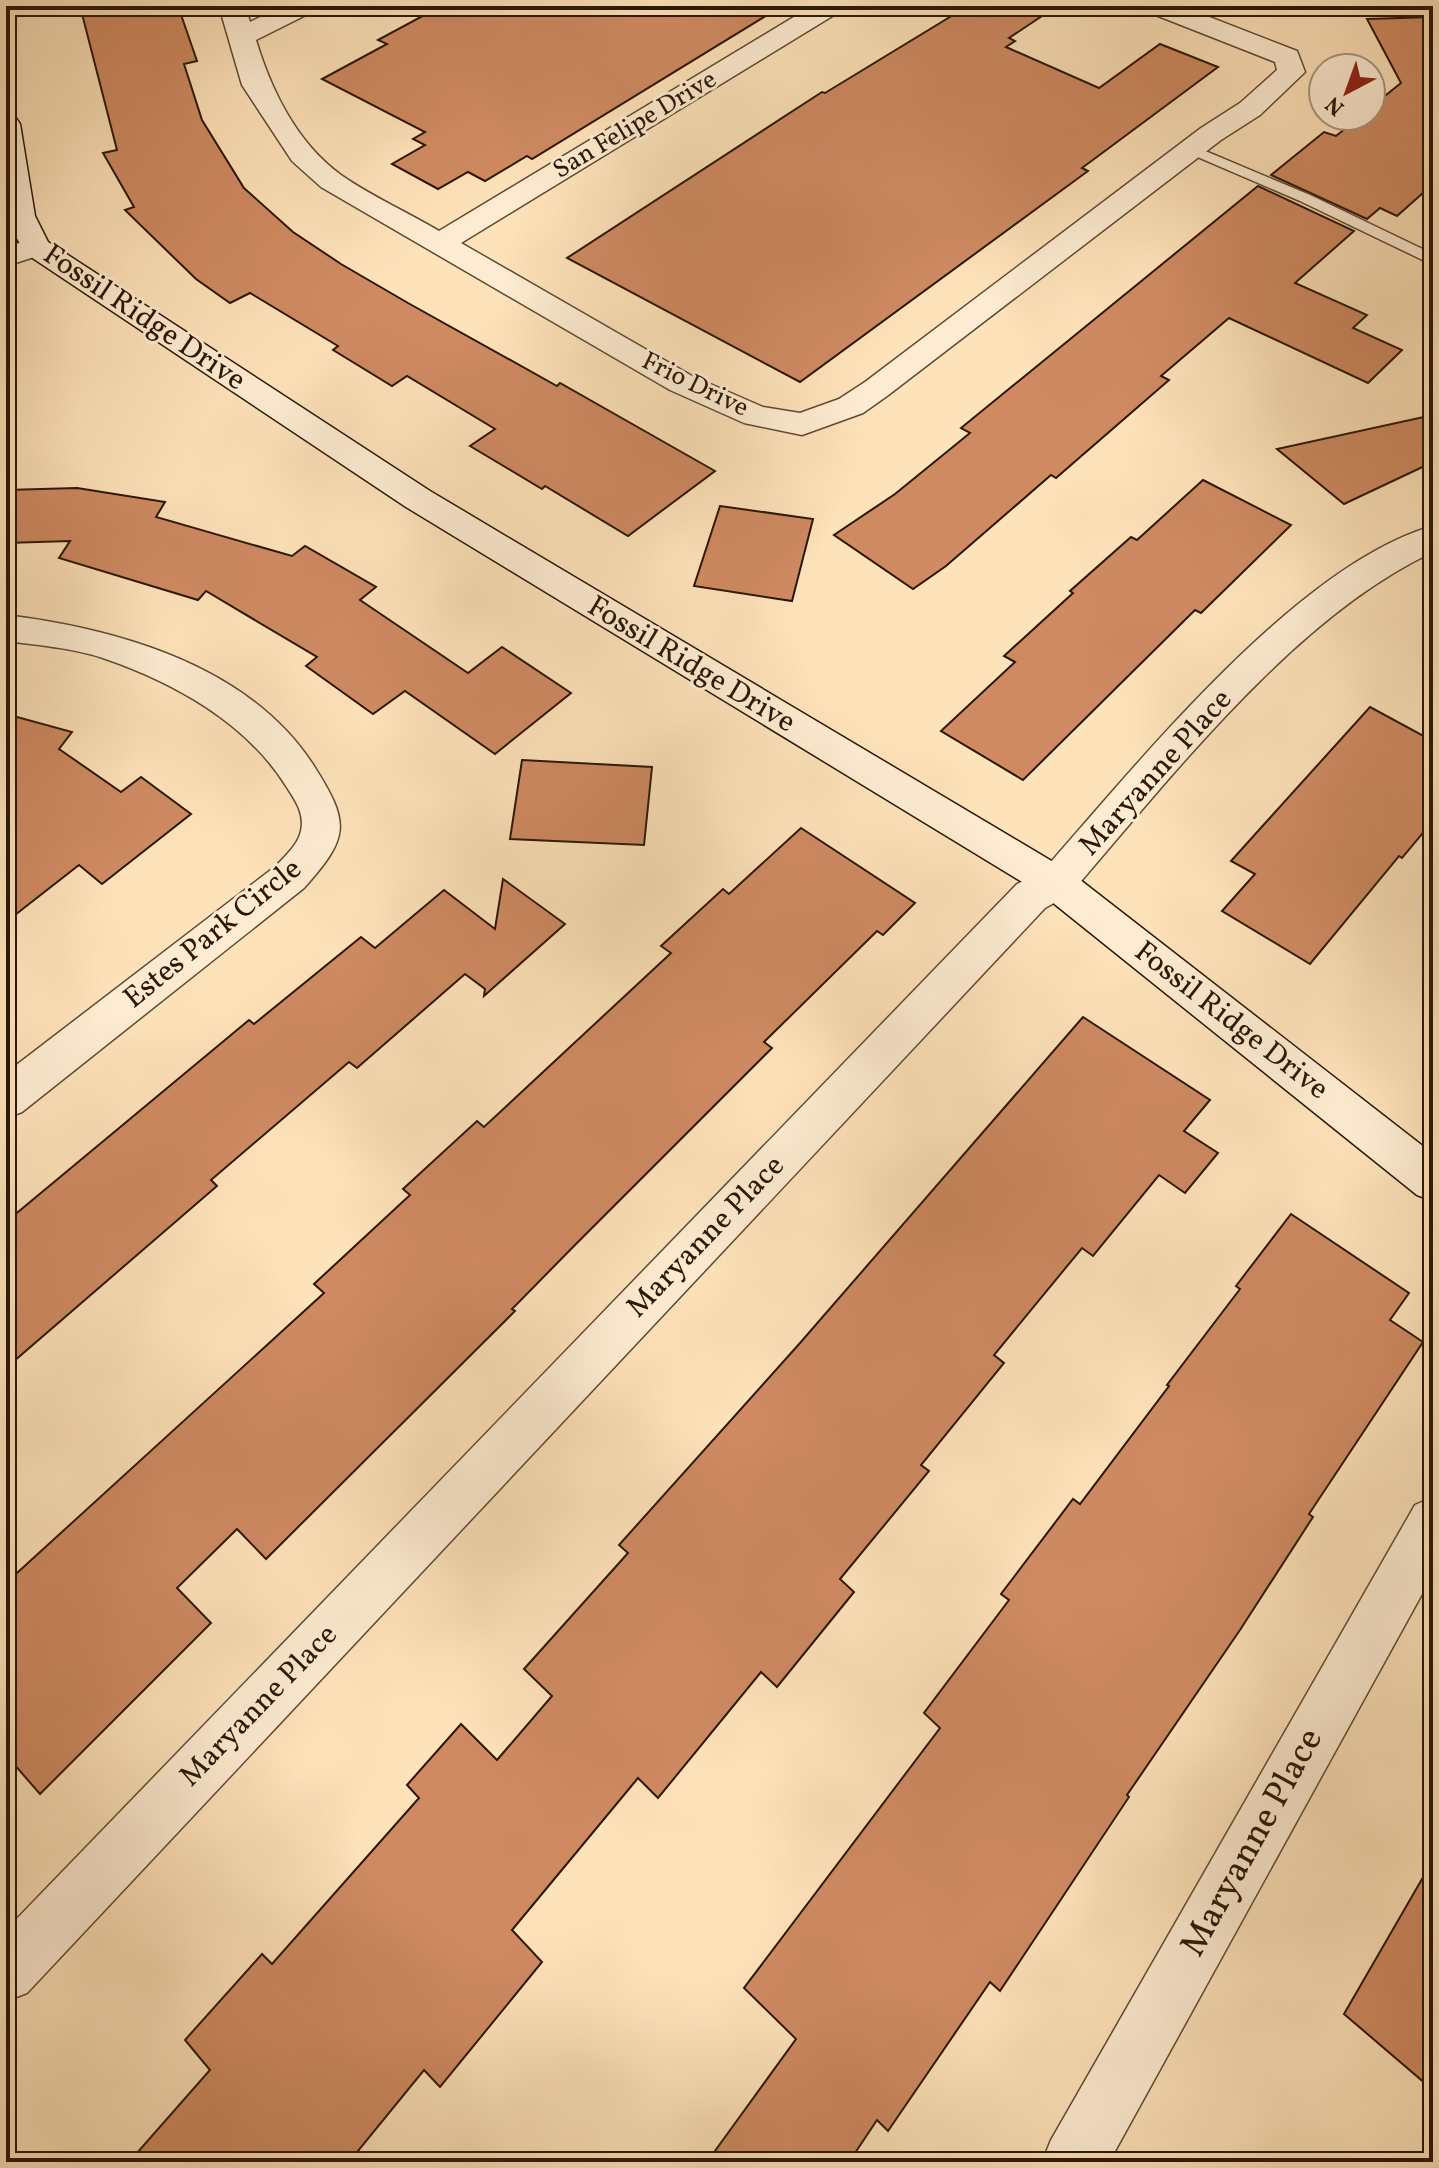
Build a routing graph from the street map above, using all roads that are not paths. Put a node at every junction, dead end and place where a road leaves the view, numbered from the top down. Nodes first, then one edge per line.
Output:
1 (232, 6) edge
2 (303, 6) edge
3 (830, 6) edge
4 (1157, 6) edge
5 (241, 37) junction
6 (6, 124) edge
7 (1191, 149) junction
8 (440, 243) junction
9 (21, 252) edge
10 (1433, 260) edge
11 (1433, 538) edge
12 (6, 628) edge
13 (1056, 883) junction
14 (6, 1099) edge
15 (1433, 1181) edge
16 (1433, 1523) edge
17 (6, 1972) edge
18 (1088, 2156) edge

1 - 5 street, Frio Drive
2 - 5 street
3 - 8 street, San Felipe Drive
4 - 7 street, Frio Drive
5 - 8 street, Frio Drive
6 - 9 street, Fossil Ridge Drive
7 - 8 street, Frio Drive
7 - 10 lane
9 - 13 street, Fossil Ridge Drive
11 - 13 street, Maryanne Place
12 - 14 street, Estes Park Circle
13 - 15 street, Fossil Ridge Drive
13 - 17 street, Maryanne Place
16 - 18 street, Maryanne Place

